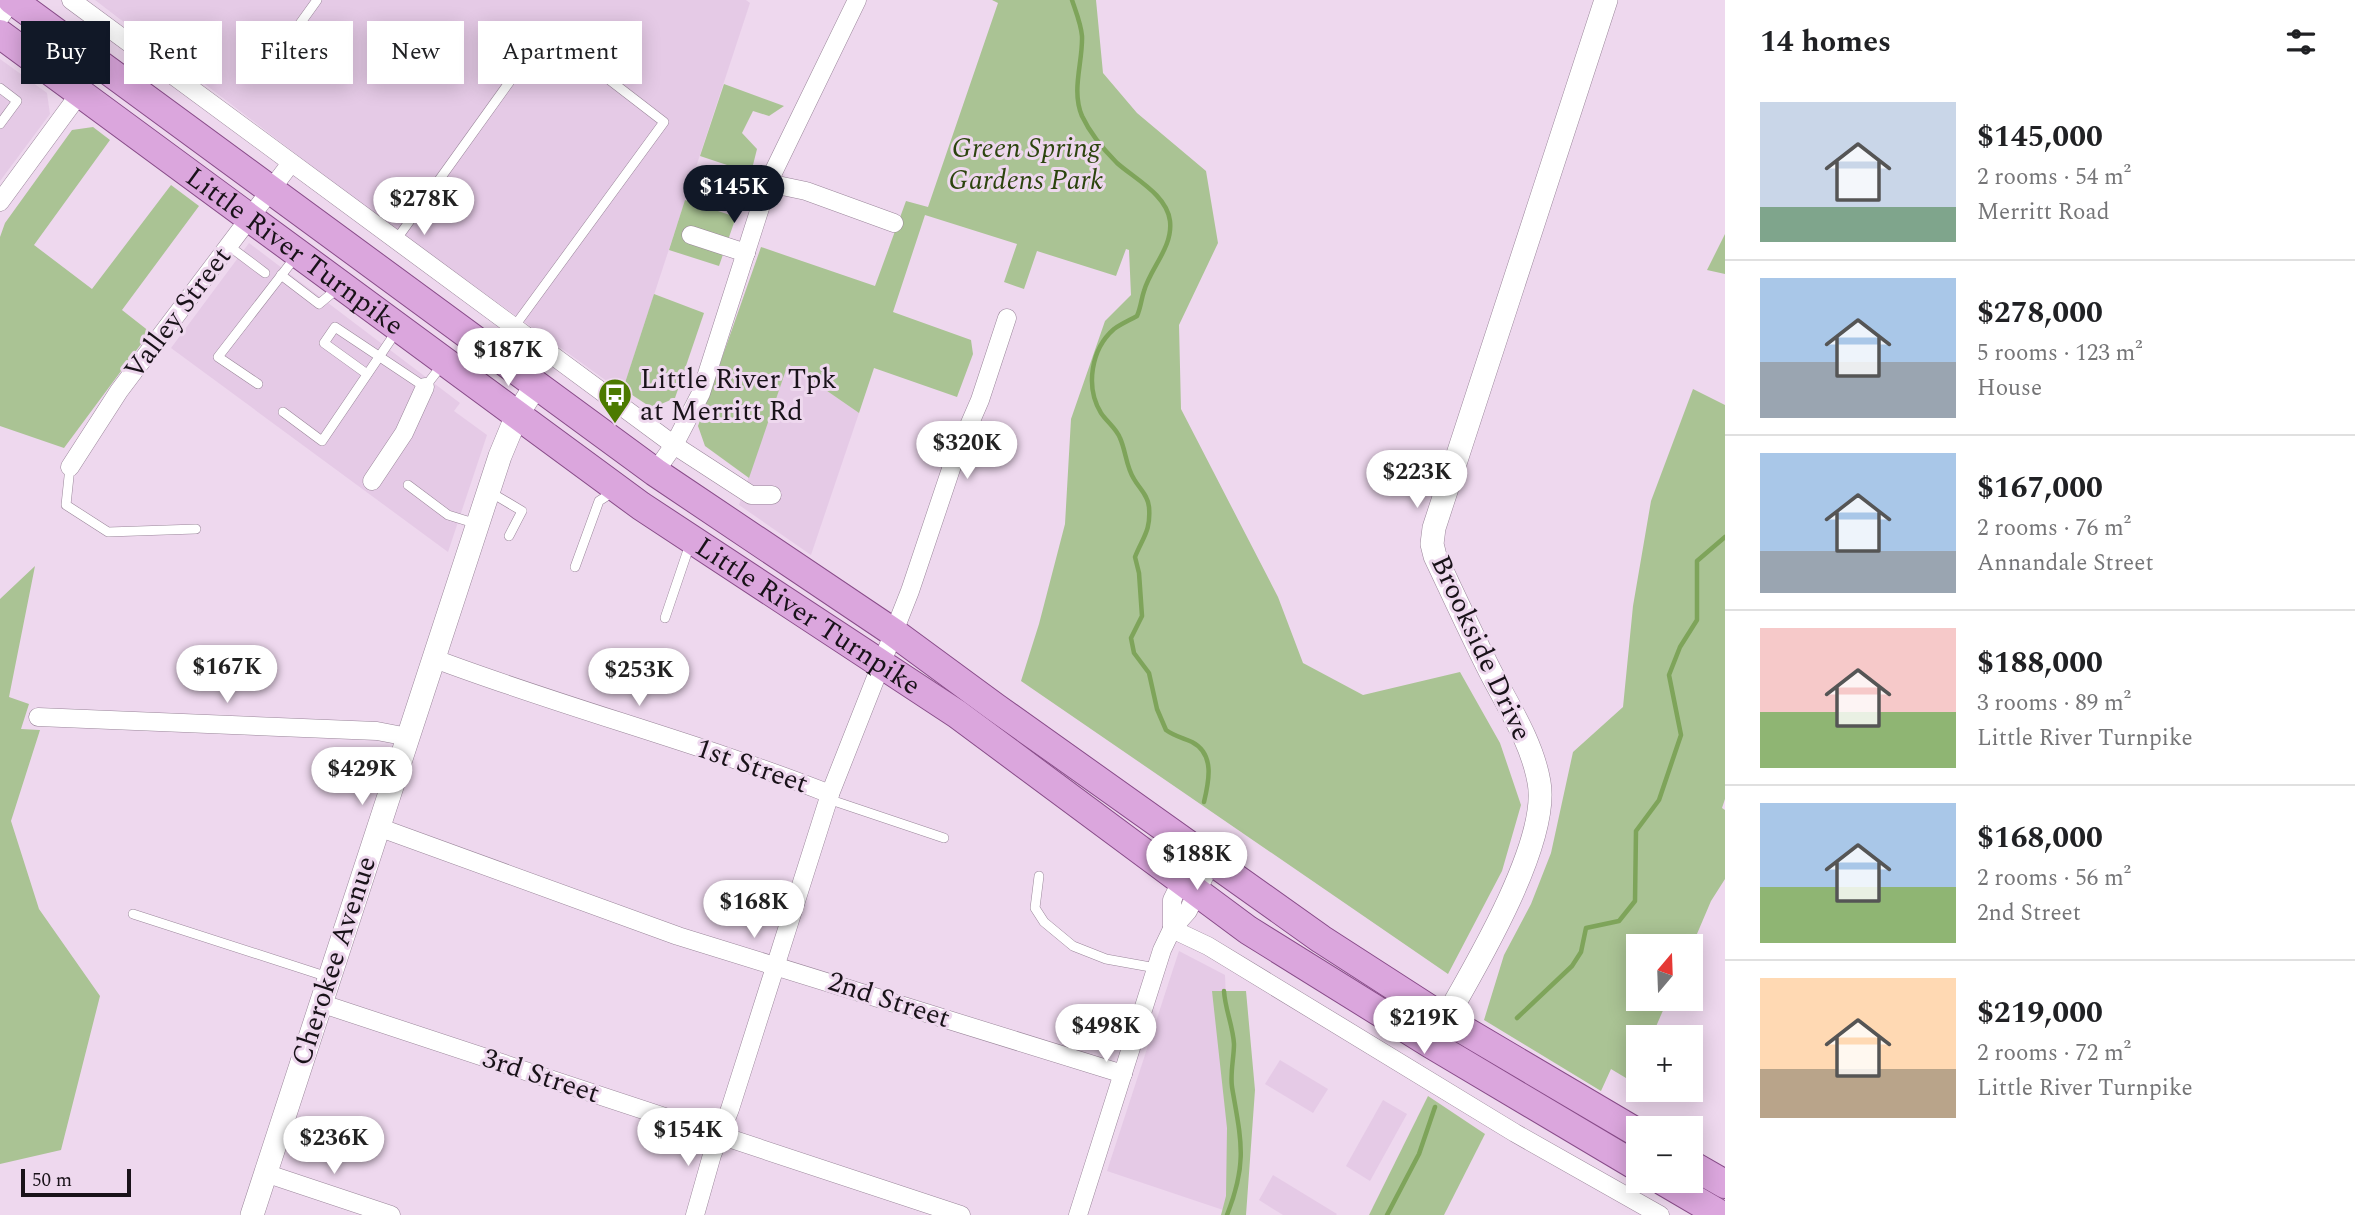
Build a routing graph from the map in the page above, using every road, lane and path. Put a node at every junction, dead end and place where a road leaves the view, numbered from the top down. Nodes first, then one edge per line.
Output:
1 (12, 0) edge
2 (71, 0) edge
3 (317, 0) edge
4 (857, 0) edge
5 (1606, 0) edge
6 (0, 17) edge
7 (302, 21) edge
8 (0, 34) edge
9 (0, 88) edge
10 (80, 93) junction
11 (0, 124) edge
12 (290, 163) junction
13 (768, 183) junction
14 (271, 191) junction
15 (1, 197) edge
16 (250, 218) junction
17 (894, 223) dead end
18 (691, 235) dead end
19 (396, 240) junction
20 (229, 246) junction
21 (746, 253) junction
22 (289, 264) junction
23 (265, 273) dead end
24 (1007, 318) dead end
25 (514, 327) junction
26 (399, 328) junction
27 (552, 356) junction
28 (379, 358) junction
29 (444, 362) junction
30 (367, 374) junction
31 (258, 384) dead end
32 (536, 385) junction
33 (425, 387) junction
34 (283, 412) dead end
35 (517, 415) junction
36 (674, 444) junction
37 (70, 467) joint
38 (655, 472) junction
39 (372, 481) dead end
40 (408, 485) dead end
41 (618, 489) junction
42 (488, 491) junction
43 (772, 495) dead end
44 (477, 524) junction
45 (196, 529) dead end
46 (509, 537) dead end
47 (691, 539) junction
48 (575, 568) dead end
49 (665, 618) dead end
50 (893, 632) junction
51 (435, 659) junction
52 (880, 664) junction
53 (38, 716) dead end
54 (408, 737) junction
55 (829, 796) junction
56 (378, 827) junction
57 (944, 838) dead end
58 (1204, 854) junction
59 (1039, 876) dead end
60 (1188, 887) junction
61 (133, 914) dead end
62 (1172, 929) junction
63 (774, 965) junction
64 (1156, 968) junction
65 (329, 978) junction
66 (320, 1003) junction
67 (1445, 1019) junction
68 (1431, 1044) junction
69 (1123, 1074) junction
70 (1626, 1126) edge
71 (720, 1135) junction
72 (1626, 1160) edge
73 (1703, 1171) edge
74 (265, 1173) junction
75 (1725, 1184) edge
76 (1683, 1193) edge
77 (252, 1215) edge
78 (391, 1215) edge
79 (695, 1215) edge
80 (961, 1215) edge
81 (1078, 1215) edge
82 (1660, 1215) edge
83 (1721, 1215) edge

1 - 6 street
1 - 14 main road, Little River Turnpike
2 - 12 street
3 - 7 lane
4 - 13 street
5 - 67 street, Brookside Drive
8 - 10 main road, Little River Turnpike
9 - 11 lane
10 - 15 street
10 - 16 main road, Little River Turnpike
12 - 14 street, Valley Street
12 - 19 street
13 - 17 street
13 - 21 street
14 - 16 street, Valley Street
14 - 32 main road, Little River Turnpike
16 - 20 street, Valley Street
16 - 22 main road, Little River Turnpike
18 - 21 street
19 - 25 street
19 - 25 lane
20 - 23 lane
20 - 37 street, Valley Street
21 - 36 street
22 - 26 main road, Little River Turnpike
22 - 31 lane
24 - 50 street
25 - 27 street
26 - 28 lane
26 - 29 main road, Little River Turnpike
27 - 32 street, Cherokee Avenue
27 - 36 street
28 - 30 lane
28 - 30 lane
28 - 33 lane
29 - 33 lane
29 - 35 main road, Little River Turnpike
30 - 34 lane
32 - 35 street, Cherokee Avenue
32 - 38 main road, Little River Turnpike
33 - 39 street
35 - 41 main road, Little River Turnpike
35 - 42 street, Cherokee Avenue
36 - 38 street
36 - 43 street
37 - 45 lane
38 - 50 main road, Little River Turnpike
40 - 44 lane
41 - 47 main road, Little River Turnpike
41 - 48 lane
42 - 44 street, Cherokee Avenue
42 - 46 lane
44 - 51 street, Cherokee Avenue
47 - 49 lane
47 - 52 main road, Little River Turnpike
50 - 52 street
50 - 58 main road, Little River Turnpike
51 - 54 street, Cherokee Avenue
51 - 55 street, 1st Street
52 - 55 street
52 - 60 main road, Little River Turnpike
53 - 54 street
54 - 56 street, Cherokee Avenue
55 - 57 lane
55 - 63 street
56 - 63 street, 2nd Street
56 - 65 street, Cherokee Avenue
58 - 60 street
58 - 67 main road, Little River Turnpike
59 - 64 lane
60 - 62 street
60 - 68 main road, Little River Turnpike
61 - 65 lane
62 - 64 street
62 - 82 street
63 - 69 street, 2nd Street
63 - 71 street
64 - 69 street
65 - 66 street, Cherokee Avenue
66 - 71 street, 3rd Street
66 - 74 street, Cherokee Avenue
67 - 68 street, Brookside Drive
67 - 70 main road, Little River Turnpike
68 - 72 main road, Little River Turnpike
69 - 81 street
71 - 79 street
71 - 80 street, 3rd Street
73 - 75 main road
74 - 77 street, Cherokee Avenue
74 - 78 street
76 - 83 main road

